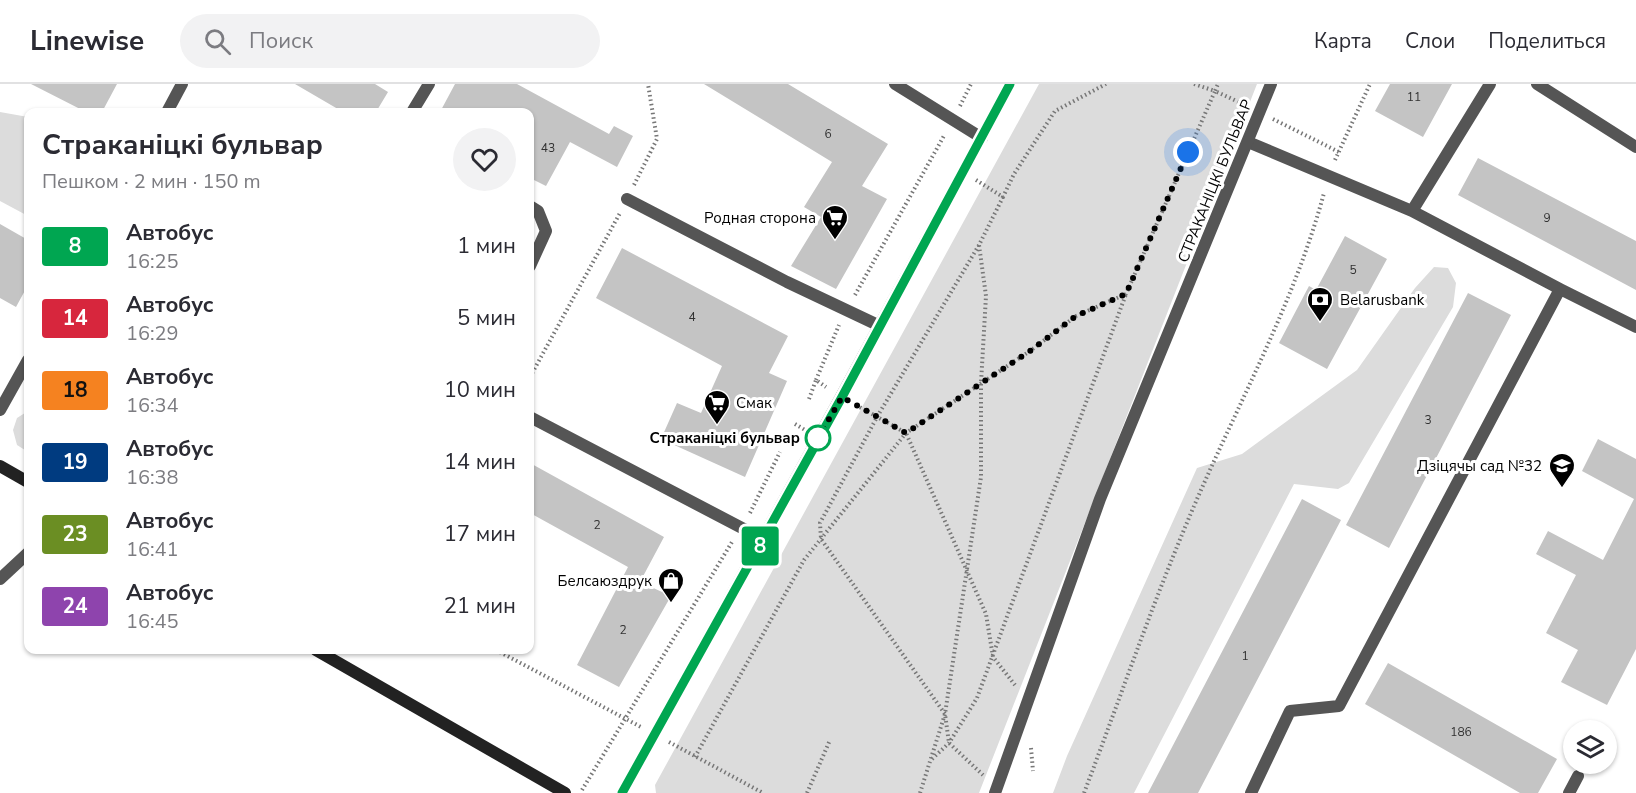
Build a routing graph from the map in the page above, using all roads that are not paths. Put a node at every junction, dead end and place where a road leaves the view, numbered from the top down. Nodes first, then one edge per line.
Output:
1 (182, 84) edge
2 (429, 84) edge
3 (895, 84) edge
4 (1010, 84) edge
5 (1271, 84) edge
6 (1490, 84) edge
7 (1537, 84) edge
8 (168, 108) edge
9 (414, 108) edge
10 (982, 138) junction
11 (1248, 142) junction
12 (1636, 147) edge
13 (627, 199) road end
14 (534, 209) edge
15 (1412, 211) junction
16 (534, 257) edge
17 (1560, 290) junction
18 (880, 326) junction
19 (1636, 327) edge
20 (24, 367) edge
21 (0, 410) edge
22 (534, 419) edge
23 (0, 466) edge
24 (24, 480) edge
25 (763, 539) junction
26 (24, 556) edge
27 (1, 576) edge
28 (323, 654) edge
29 (1578, 776) dead end
30 (996, 790) edge
31 (565, 793) edge
32 (622, 793) edge
33 (1251, 793) edge
34 (1569, 793) edge

1 - 8 street
2 - 9 street
3 - 10 street
4 - 10 street
5 - 11 street, СТРАКАНІЦКІ БУЛЬВАР
6 - 15 street
7 - 12 street
10 - 18 street
11 - 15 street
11 - 30 street, СТРАКАНІЦКІ БУЛЬВАР
13 - 18 street
14 - 16 street
15 - 17 street
17 - 19 street
17 - 33 street
18 - 25 street
20 - 21 street
22 - 25 street
23 - 24 main road
25 - 32 street
26 - 27 street
28 - 31 main road
29 - 34 street

